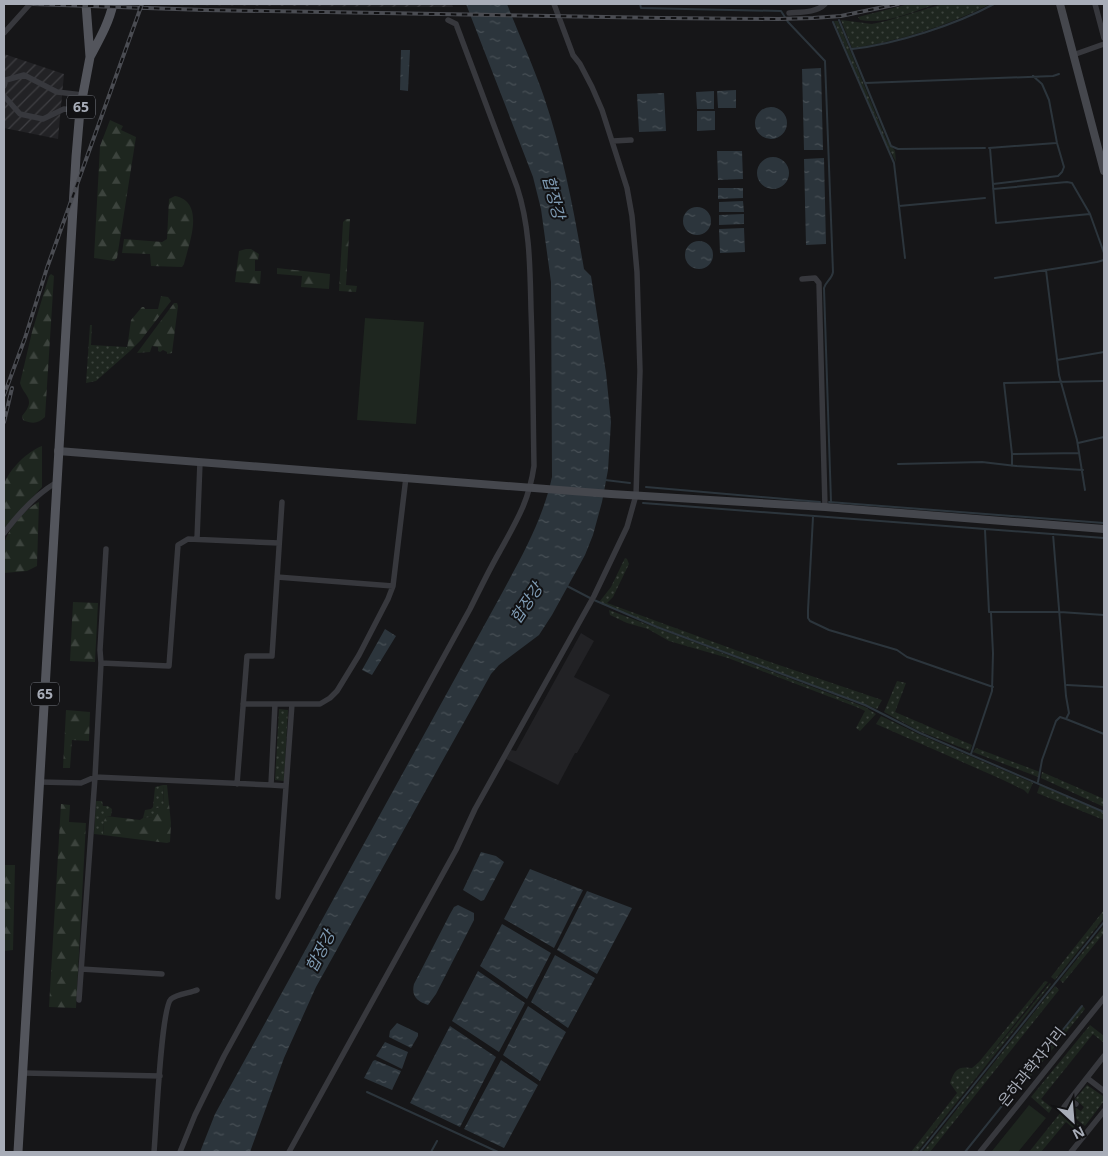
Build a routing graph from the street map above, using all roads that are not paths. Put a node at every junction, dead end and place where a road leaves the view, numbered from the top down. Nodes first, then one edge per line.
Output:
1 (30, 4) edge
2 (86, 4) edge
3 (113, 4) edge
4 (554, 4) edge
5 (825, 4) edge
6 (1060, 4) edge
7 (1095, 4) edge
8 (789, 13) dead end
9 (448, 20) dead end
10 (4, 33) edge
11 (1104, 38) edge
12 (1104, 44) edge
13 (1073, 55) junction
14 (90, 57) junction
15 (4, 86) edge
16 (83, 95) junction
17 (4, 96) edge
18 (80, 110) junction
19 (630, 140) dead end
20 (613, 141) junction
21 (1102, 156) edge
22 (1104, 171) edge
23 (802, 279) dead end
24 (58, 451) junction
25 (200, 462) junction
26 (406, 477) junction
27 (57, 482) junction
28 (535, 487) junction
29 (636, 495) junction
30 (282, 502) dead end
31 (826, 508) junction
32 (1104, 528) edge
33 (4, 533) edge
34 (197, 539) junction
35 (279, 543) junction
36 (106, 549) dead end
37 (277, 576) junction
38 (393, 586) junction
39 (101, 662) junction
40 (243, 704) junction
41 (275, 704) junction
42 (292, 704) junction
43 (95, 777) junction
44 (40, 782) junction
45 (238, 784) junction
46 (270, 785) junction
47 (286, 786) junction
48 (278, 898) dead end
49 (81, 969) junction
50 (162, 974) dead end
51 (197, 990) dead end
52 (1104, 998) edge
53 (79, 1000) dead end
54 (1104, 1056) edge
55 (24, 1073) junction
56 (160, 1076) junction
57 (1088, 1078) junction
58 (1104, 1091) edge
59 (1070, 1100) junction
60 (1076, 1104) dead end
61 (1064, 1107) dead end
62 (1104, 1111) edge
63 (18, 1152) edge
64 (154, 1152) edge
65 (180, 1152) edge
66 (289, 1152) edge
67 (980, 1152) edge
68 (1071, 1152) edge

1 - 10 street
2 - 14 main road, 65
3 - 14 main road, 65
4 - 20 street
5 - 8 street
6 - 13 street
7 - 11 street
9 - 28 street
12 - 13 street
13 - 21 street
14 - 16 main road, 65
15 - 16 street
16 - 18 main road, 65
17 - 18 street
18 - 24 main road, 65
19 - 20 street
20 - 29 street
21 - 22 street
23 - 31 street
24 - 25 street
24 - 27 main road, 65
25 - 26 street
25 - 34 street
26 - 28 street
26 - 38 street
27 - 33 street
27 - 44 main road, 65
28 - 29 street
28 - 65 street
29 - 31 street
29 - 66 street
30 - 35 street
31 - 32 street
34 - 35 street
34 - 39 street
35 - 37 street
36 - 39 street
37 - 38 street
37 - 40 street
38 - 42 street
39 - 43 street
40 - 41 street
40 - 45 street
41 - 42 street
41 - 46 street
42 - 47 street
43 - 44 street
43 - 45 street
43 - 49 street
44 - 55 main road, 65
45 - 46 street
46 - 47 street
47 - 48 street
49 - 50 street
49 - 53 street
51 - 56 street
52 - 67 street, 은하과학자거리
54 - 57 street
55 - 56 street
55 - 63 main road, 65
56 - 64 street
57 - 58 street
57 - 59 street
59 - 60 street
59 - 61 street
62 - 68 street

